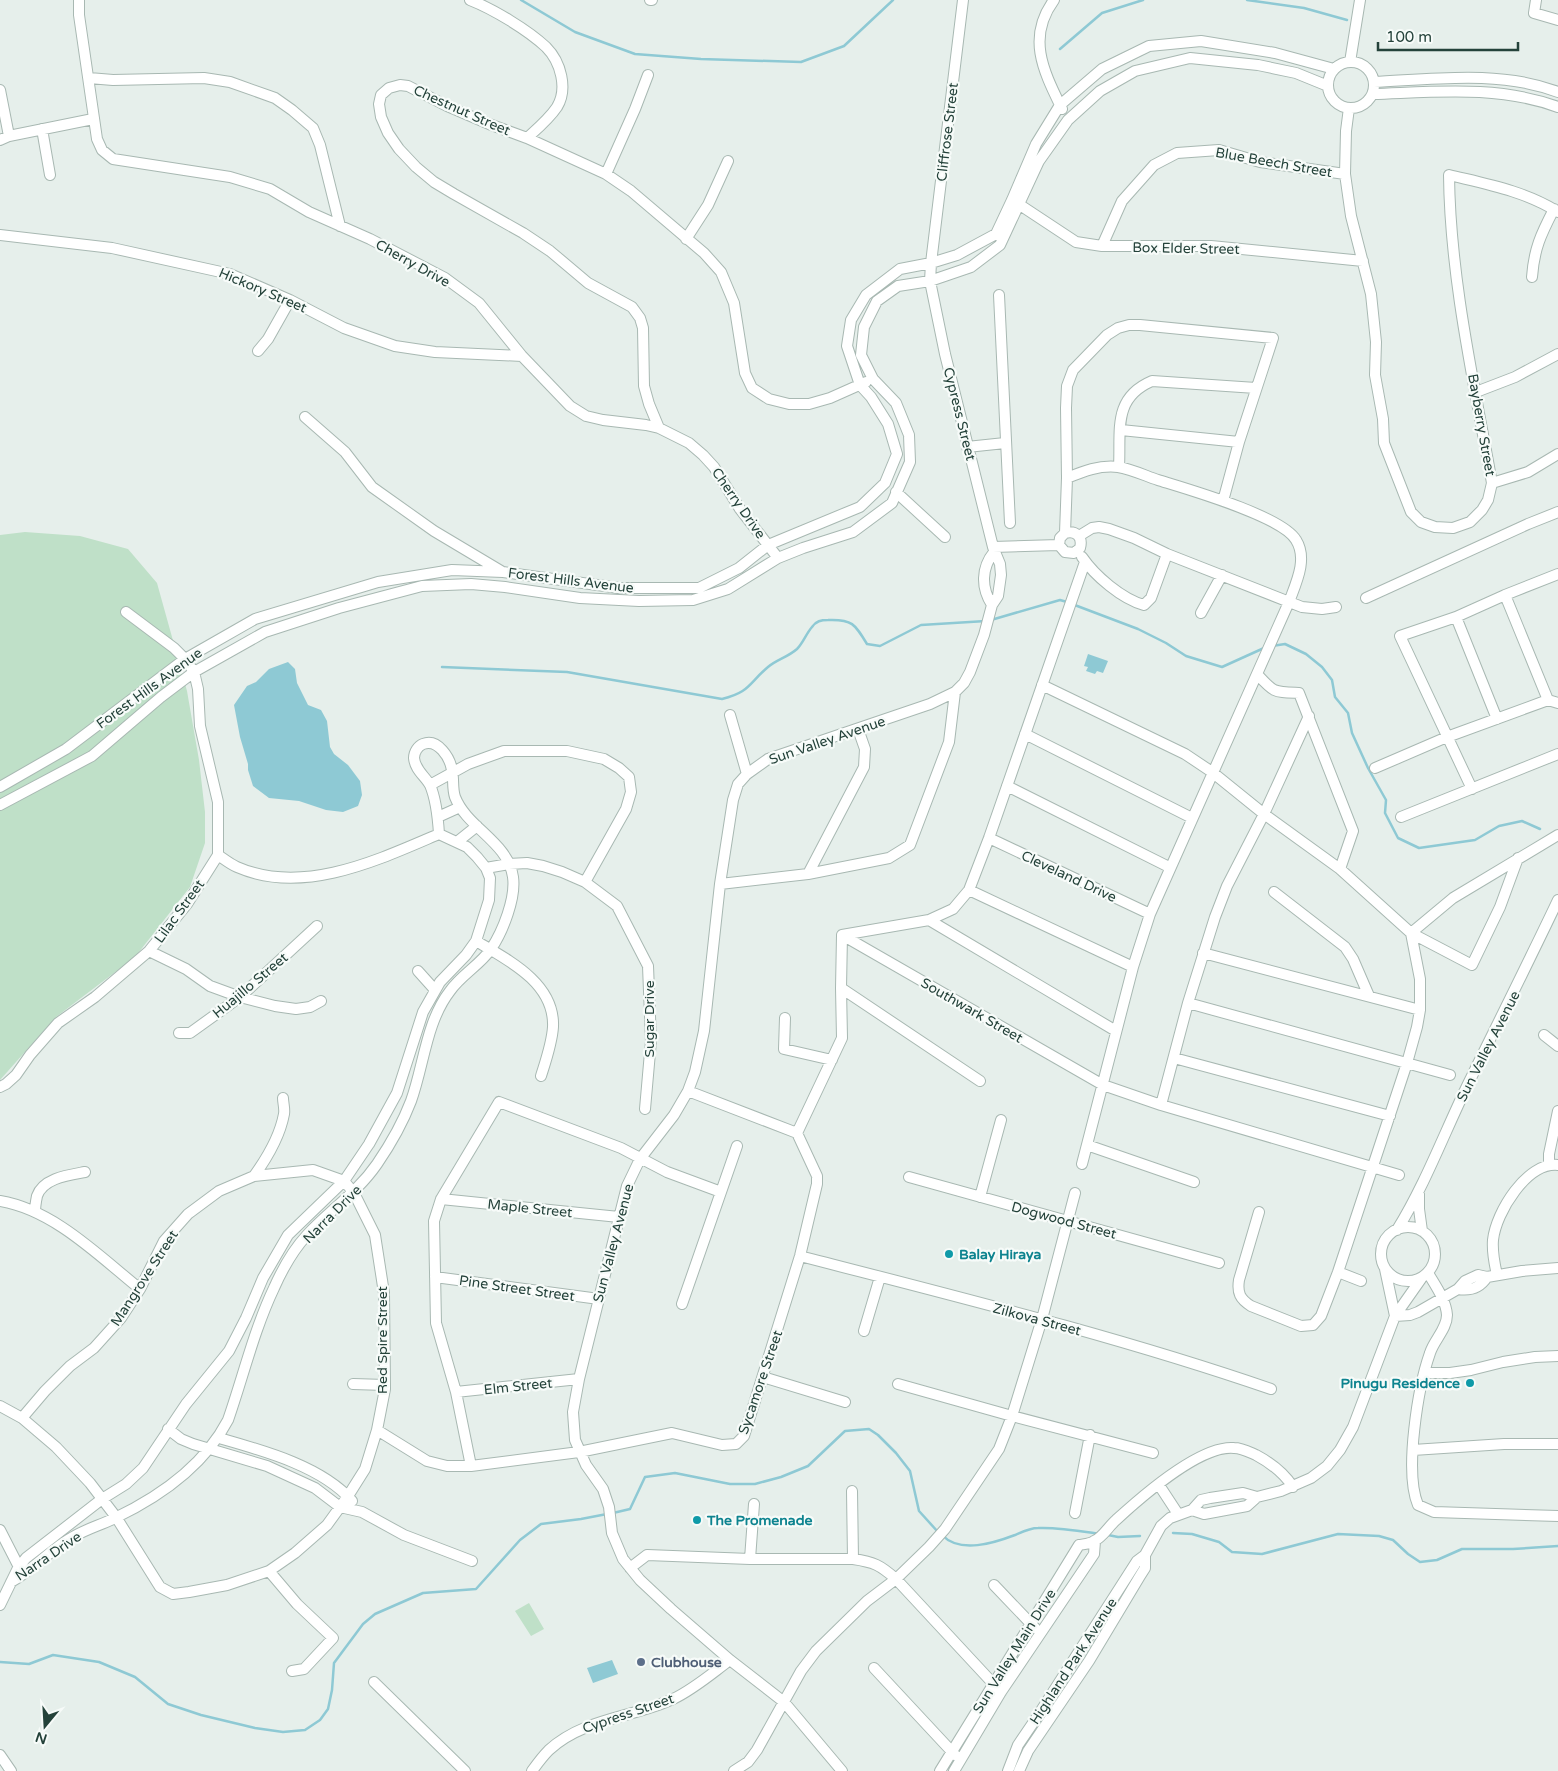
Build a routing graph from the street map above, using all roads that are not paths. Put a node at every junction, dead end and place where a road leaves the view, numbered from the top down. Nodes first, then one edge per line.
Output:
1 (79, 0) edge
2 (470, 0) edge
3 (963, 0) edge
4 (1054, 0) edge
5 (1360, 0) edge
6 (1536, 0) edge
7 (1558, 20) edge
8 (1350, 62) junction
9 (1334, 69) junction
10 (648, 75) dead end
11 (88, 78) junction
12 (1374, 82) junction
13 (1328, 86) junction
14 (0, 90) edge
15 (1558, 92) edge
16 (1373, 94) junction
17 (1060, 105) junction
18 (1558, 107) edge
19 (1349, 108) junction
20 (93, 119) junction
21 (1068, 120) junction
22 (42, 129) junction
23 (5, 138) edge
24 (527, 138) junction
25 (728, 161) dead end
26 (606, 174) junction
27 (1345, 174) junction
28 (50, 176) dead end
29 (1020, 205) junction
30 (1556, 211) edge
31 (340, 226) junction
32 (0, 235) edge
33 (686, 239) junction
34 (1102, 246) junction
35 (1362, 261) junction
36 (931, 263) junction
37 (1532, 277) dead end
38 (930, 281) junction
39 (999, 295) dead end
40 (290, 300) junction
41 (258, 352) dead end
42 (1558, 354) edge
43 (522, 356) junction
44 (872, 379) junction
45 (860, 385) junction
46 (1256, 388) junction
47 (1476, 392) junction
48 (305, 417) dead end
49 (659, 428) junction
50 (1121, 430) junction
51 (1239, 442) junction
52 (1005, 443) junction
53 (967, 447) junction
54 (1558, 454) edge
55 (1119, 467) junction
56 (1067, 478) junction
57 (1492, 483) junction
58 (896, 492) junction
59 (1223, 501) junction
60 (1558, 512) edge
61 (1010, 523) dead end
62 (1065, 533) junction
63 (1078, 536) junction
64 (946, 537) dead end
65 (768, 545) junction
66 (1059, 545) junction
67 (993, 549) junction
68 (1078, 551) junction
69 (1167, 554) junction
70 (778, 558) junction
71 (1086, 562) junction
72 (503, 572) junction
73 (1558, 574) edge
74 (1222, 575) junction
75 (505, 587) junction
76 (1505, 595) junction
77 (1366, 598) dead end
78 (1290, 602) junction
79 (1336, 607) dead end
80 (991, 610) junction
81 (126, 612) dead end
82 (1201, 613) dead end
83 (1456, 617) junction
84 (185, 659) junction
85 (194, 672) junction
86 (1257, 674) junction
87 (1042, 685) junction
88 (955, 692) junction
89 (1553, 702) edge
90 (730, 715) dead end
91 (1309, 716) junction
92 (1496, 719) junction
93 (858, 729) junction
94 (1025, 734) junction
95 (1447, 737) junction
96 (1558, 754) edge
97 (1375, 768) dead end
98 (453, 772) junction
99 (1212, 772) junction
100 (747, 774) junction
101 (430, 785) junction
102 (1007, 786) junction
103 (0, 787) edge
104 (1472, 789) junction
105 (0, 805) edge
106 (460, 807) junction
107 (1264, 814) junction
108 (438, 817) junction
109 (1401, 817) dead end
110 (1192, 818) junction
111 (477, 826) junction
112 (439, 834) junction
113 (1558, 835) edge
114 (989, 838) junction
115 (457, 842) junction
116 (218, 855) junction
117 (1518, 858) junction
118 (509, 864) junction
119 (1169, 867) junction
120 (486, 868) junction
121 (1340, 869) junction
122 (808, 874) junction
123 (585, 882) junction
124 (720, 884) junction
125 (969, 890) junction
126 (1274, 892) dead end
127 (1558, 900) edge
128 (1150, 914) junction
129 (929, 920) junction
130 (317, 926) dead end
131 (1411, 934) junction
132 (842, 935) junction
133 (476, 941) junction
134 (491, 950) junction
135 (149, 951) junction
136 (1203, 953) junction
137 (1133, 967) junction
138 (418, 970) dead end
139 (841, 988) junction
140 (435, 990) junction
141 (1368, 996) junction
142 (240, 997) junction
143 (321, 1001) dead end
144 (1188, 1003) junction
145 (1420, 1010) junction
146 (785, 1018) dead end
147 (1116, 1031) junction
148 (178, 1033) dead end
149 (1544, 1035) dead end
150 (1558, 1046) edge
151 (1174, 1058) junction
152 (832, 1060) junction
153 (1407, 1063) junction
154 (1450, 1075) dead end
155 (541, 1076) dead end
156 (980, 1081) dead end
157 (1103, 1085) junction
158 (0, 1087) edge
159 (688, 1091) junction
160 (283, 1098) dead end
161 (1161, 1105) junction
162 (645, 1109) dead end
163 (1558, 1111) edge
164 (1390, 1116) junction
165 (1001, 1120) dead end
166 (797, 1132) junction
167 (1087, 1145) junction
168 (737, 1146) dead end
169 (640, 1159) junction
170 (1082, 1164) dead end
171 (1553, 1165) edge
172 (1374, 1168) junction
173 (85, 1172) dead end
174 (1399, 1175) dead end
175 (254, 1176) junction
176 (909, 1177) dead end
177 (344, 1181) junction
178 (1194, 1182) dead end
179 (722, 1192) junction
180 (354, 1193) junction
181 (1418, 1193) junction
182 (1075, 1194) dead end
183 (980, 1196) junction
184 (441, 1199) junction
185 (0, 1201) edge
186 (35, 1212) junction
187 (1259, 1212) dead end
188 (619, 1217) junction
189 (1068, 1221) junction
190 (1397, 1230) junction
191 (1422, 1231) junction
192 (800, 1256) junction
193 (1219, 1263) dead end
194 (1385, 1268) junction
195 (1558, 1268) edge
196 (1338, 1272) junction
197 (1424, 1276) junction
198 (1492, 1276) junction
199 (435, 1277) junction
200 (880, 1277) junction
201 (1361, 1281) dead end
202 (140, 1289) junction
203 (598, 1299) junction
204 (1442, 1299) junction
205 (682, 1304) dead end
206 (1395, 1316) junction
207 (1042, 1319) junction
208 (864, 1331) dead end
209 (1558, 1356) edge
210 (1424, 1373) junction
211 (764, 1377) junction
212 (579, 1379) junction
213 (353, 1384) dead end
214 (898, 1384) dead end
215 (385, 1385) junction
216 (1271, 1390) dead end
217 (456, 1392) junction
218 (845, 1402) dead end
219 (0, 1406) edge
220 (1012, 1416) junction
221 (22, 1418) junction
222 (168, 1429) junction
223 (377, 1430) junction
224 (1090, 1435) junction
225 (219, 1438) junction
226 (1558, 1444) edge
227 (209, 1450) junction
228 (1413, 1450) junction
229 (579, 1452) junction
230 (1154, 1453) dead end
231 (471, 1466) junction
232 (1159, 1485) junction
233 (1293, 1487) junction
234 (852, 1491) dead end
235 (348, 1496) junction
236 (1227, 1496) junction
237 (1257, 1497) junction
238 (102, 1499) junction
239 (754, 1504) dead end
240 (340, 1507) junction
241 (1229, 1509) junction
242 (1192, 1510) junction
243 (362, 1512) junction
244 (1075, 1513) dead end
245 (1178, 1514) junction
246 (1558, 1516) edge
247 (116, 1517) junction
248 (0, 1530) edge
249 (1097, 1539) junction
250 (1145, 1556) junction
251 (750, 1559) junction
252 (852, 1559) junction
253 (472, 1561) dead end
254 (630, 1568) junction
255 (21, 1571) junction
256 (269, 1571) junction
257 (896, 1579) junction
258 (994, 1586) dead end
259 (0, 1605) edge
260 (1031, 1623) junction
261 (1041, 1634) junction
262 (730, 1660) junction
263 (874, 1668) dead end
264 (292, 1671) dead end
265 (374, 1682) dead end
266 (993, 1684) junction
267 (1001, 1692) junction
268 (784, 1702) junction
269 (952, 1753) junction
270 (0, 1755) edge
271 (960, 1760) junction
272 (11, 1771) edge
273 (465, 1771) edge
274 (532, 1771) edge
275 (734, 1771) edge
276 (842, 1771) edge
277 (940, 1771) edge
278 (954, 1771) edge
279 (1008, 1771) edge
280 (1019, 1771) edge

1 - 11 street, Cherry Drive
2 - 24 street
3 - 36 street, Cliffrose Street
4 - 17 street
5 - 8 street
6 - 7 street
8 - 9 street
8 - 12 street
9 - 13 street
9 - 17 street, Forest Hills Avenue
10 - 26 street
11 - 20 street, Cherry Drive
11 - 31 street
12 - 15 street
12 - 16 street
13 - 19 street
13 - 21 street, Forest Hills Avenue
14 - 23 street
16 - 18 street
16 - 19 street
17 - 21 street
17 - 36 street, Forest Hills Avenue
19 - 27 street, Bayberry Street
20 - 22 street
20 - 31 street, Cherry Drive
21 - 29 street, Forest Hills Avenue
22 - 23 street
22 - 28 street
24 - 26 street, Chestnut Street
24 - 49 street, Chestnut Street
25 - 33 street
26 - 33 street, Chestnut Street
27 - 34 street, Blue Beech Street
27 - 35 street, Bayberry Street
29 - 34 street, Box Elder Street
29 - 38 street, Forest Hills Avenue
30 - 37 street
30 - 47 street, Bayberry Street
31 - 43 street, Cherry Drive
32 - 40 street, Hickory Street
33 - 45 street, Chestnut Street
34 - 35 street, Box Elder Street
35 - 57 street, Bayberry Street
36 - 38 street, Cliffrose Street
36 - 45 street, Forest Hills Avenue
38 - 44 street, Forest Hills Avenue
38 - 53 street, Cypress Street
39 - 52 street
40 - 41 street
40 - 43 street, Hickory Street
42 - 47 street
43 - 49 street, Cherry Drive
44 - 45 street, Chestnut Street
44 - 58 street, Forest Hills Avenue
45 - 65 street, Forest Hills Avenue
46 - 50 street
46 - 51 street
46 - 56 street
47 - 57 street, Bayberry Street
48 - 72 street
49 - 65 street, Cherry Drive
50 - 51 street
50 - 55 street
51 - 59 street
52 - 53 street
52 - 61 street
53 - 67 street, Cypress Street
54 - 57 street
55 - 56 street
55 - 59 street
56 - 62 street
58 - 64 street
58 - 70 street, Forest Hills Avenue
59 - 78 street
60 - 77 street
62 - 63 street
62 - 66 street
63 - 68 street
63 - 69 street
65 - 70 street, Cherry Drive
65 - 72 street, Forest Hills Avenue
66 - 67 street
66 - 68 street
67 - 80 street
67 - 80 street, Sun Valley Avenue
68 - 71 street
69 - 71 street
69 - 74 street
70 - 75 street, Forest Hills Avenue
71 - 87 street
72 - 75 street
72 - 84 street, Forest Hills Avenue
73 - 76 street
74 - 78 street
74 - 82 street
75 - 85 street, Forest Hills Avenue
76 - 83 street
76 - 89 street
78 - 79 street
78 - 86 street
80 - 88 street, Sun Valley Avenue
81 - 84 street
83 - 92 street
83 - 95 street
84 - 85 street
84 - 103 street, Forest Hills Avenue
85 - 105 street, Forest Hills Avenue
85 - 116 street
86 - 91 street
86 - 99 street
87 - 94 street
87 - 99 street
88 - 93 street, Sun Valley Avenue
88 - 122 street
89 - 92 street
90 - 100 street
91 - 107 street
91 - 121 street
92 - 95 street
93 - 100 street, Sun Valley Avenue
93 - 122 street
94 - 102 street
94 - 110 street
95 - 97 street
95 - 104 street
96 - 104 street
98 - 101 street
98 - 101 street
98 - 106 street
98 - 123 street
99 - 107 street
99 - 110 street
100 - 124 street, Sun Valley Avenue
101 - 108 street
102 - 114 street
102 - 119 street
104 - 109 street
106 - 108 street
106 - 111 street, Narra Drive
107 - 121 street
107 - 136 street
108 - 112 street
110 - 119 street
111 - 115 street
111 - 118 street, Narra Drive
112 - 115 street
112 - 116 street
113 - 117 street
114 - 125 street
114 - 128 street, Cleveland Drive
115 - 120 street
116 - 135 street, Lilac Street
117 - 131 street
117 - 131 street
118 - 120 street, Sugar Drive
118 - 123 street, Sugar Drive
118 - 134 street, Narra Drive
119 - 128 street
120 - 133 street, Narra Drive
121 - 131 street
122 - 124 street
123 - 162 street, Sugar Drive
124 - 159 street, Sun Valley Avenue
125 - 129 street
125 - 137 street
126 - 141 street
127 - 181 street, Sun Valley Avenue
128 - 137 street
129 - 132 street
129 - 147 street
130 - 142 street, Huajillo Street
131 - 145 street
132 - 139 street
132 - 157 street, Southwark Street
133 - 134 street
133 - 140 street, Narra Drive
134 - 155 street
134 - 180 street, Narra Drive
135 - 142 street
135 - 158 street, Lilac Street
136 - 141 street
136 - 144 street
137 - 147 street
138 - 140 street
139 - 152 street
139 - 156 street
140 - 177 street, Narra Drive
141 - 145 street
142 - 143 street
142 - 148 street, Huajillo Street
144 - 151 street
144 - 153 street
145 - 153 street
146 - 152 street
147 - 157 street
149 - 150 street
151 - 161 street
151 - 164 street
152 - 166 street
153 - 154 street
153 - 164 street
157 - 161 street, Southwark Street
157 - 167 street
159 - 166 street
159 - 169 street, Sun Valley Avenue
160 - 175 street
161 - 172 street, Southwark Street
163 - 171 street
164 - 172 street
165 - 183 street
166 - 192 street, Sycamore Street
167 - 170 street
167 - 178 street
168 - 179 street
169 - 179 street
169 - 184 street
169 - 188 street, Sun Valley Avenue
171 - 198 street
172 - 174 street, Southwark Street
172 - 196 street
173 - 186 street
175 - 177 street, Mangrove Street
175 - 202 street, Mangrove Street
176 - 183 street, Dogwood Street
177 - 180 street, Red Spire Street
177 - 222 street, Narra Drive
179 - 205 street
180 - 215 street, Red Spire Street
180 - 225 street, Narra Drive
181 - 190 street, Sun Valley Avenue
181 - 191 street, Sun Valley Avenue
182 - 189 street
183 - 189 street, Dogwood Street
184 - 188 street, Maple Street
184 - 199 street
185 - 186 street
186 - 202 street
187 - 196 street
188 - 203 street, Sun Valley Avenue
189 - 193 street, Dogwood Street
189 - 207 street
190 - 191 street
190 - 194 street
191 - 197 street
192 - 200 street, Zilkova Street
192 - 211 street, Sycamore Street
194 - 197 street
194 - 206 street
195 - 198 street
196 - 201 street
197 - 204 street
197 - 206 street
198 - 204 street
199 - 203 street, Pine Street Street
199 - 217 street
200 - 207 street, Zilkova Street
200 - 208 street
202 - 221 street, Mangrove Street
203 - 212 street, Sun Valley Avenue
204 - 206 street
204 - 210 street
206 - 233 street
207 - 216 street, Zilkova Street
207 - 220 street
209 - 210 street
210 - 228 street
211 - 218 street
211 - 229 street, Sycamore Street
212 - 217 street, Elm Street
212 - 229 street, Sun Valley Avenue
213 - 215 street
214 - 220 street
215 - 223 street, Red Spire Street
217 - 231 street
219 - 221 street, Red Spire Street
220 - 224 street
220 - 257 street
221 - 238 street, Red Spire Street
222 - 227 street
222 - 238 street, Narra Drive
223 - 231 street, Sycamore Street
223 - 235 street, Red Spire Street
224 - 230 street
224 - 244 street
225 - 227 street, Narra Drive
225 - 235 street
226 - 228 street
227 - 240 street
227 - 247 street, Narra Drive
228 - 246 street
229 - 231 street, Sycamore Street
229 - 254 street, Sun Valley Avenue
232 - 233 street, Sun Valley Main Drive
232 - 245 street
232 - 249 street, Sun Valley Main Drive
233 - 237 street, Highland Park Avenue
234 - 252 street
235 - 240 street, Red Spire Street
235 - 243 street
236 - 237 street, Highland Park Avenue
236 - 241 street
236 - 242 street, Highland Park Avenue
237 - 241 street, Highland Park Avenue
238 - 247 street, Red Spire Street
238 - 255 street, Narra Drive
239 - 251 street
240 - 243 street
240 - 256 street, Red Spire Street
241 - 242 street, Highland Park Avenue
242 - 245 street, Highland Park Avenue
243 - 253 street
245 - 250 street, Highland Park Avenue
247 - 255 street, Narra Drive
247 - 256 street, Red Spire Street
248 - 255 street
249 - 260 street, Sun Valley Main Drive
249 - 261 street, Sun Valley Main Drive
250 - 279 street, Highland Park Avenue
250 - 280 street, Highland Park Avenue
251 - 252 street
251 - 254 street
252 - 257 street
254 - 262 street, Sun Valley Avenue
255 - 259 street, Narra Drive
256 - 264 street
257 - 266 street
257 - 268 street
258 - 260 street
260 - 261 street
260 - 266 street, Sun Valley Main Drive
261 - 267 street, Sun Valley Main Drive
262 - 268 street, Sun Valley Avenue
262 - 274 street, Cypress Street
263 - 269 street
265 - 273 street
266 - 267 street
266 - 269 street, Sun Valley Main Drive
267 - 271 street, Sun Valley Main Drive
268 - 275 street
268 - 276 street, Sun Valley Avenue
269 - 271 street
269 - 277 street, Sun Valley Main Drive
270 - 272 street
271 - 278 street, Sun Valley Main Drive

